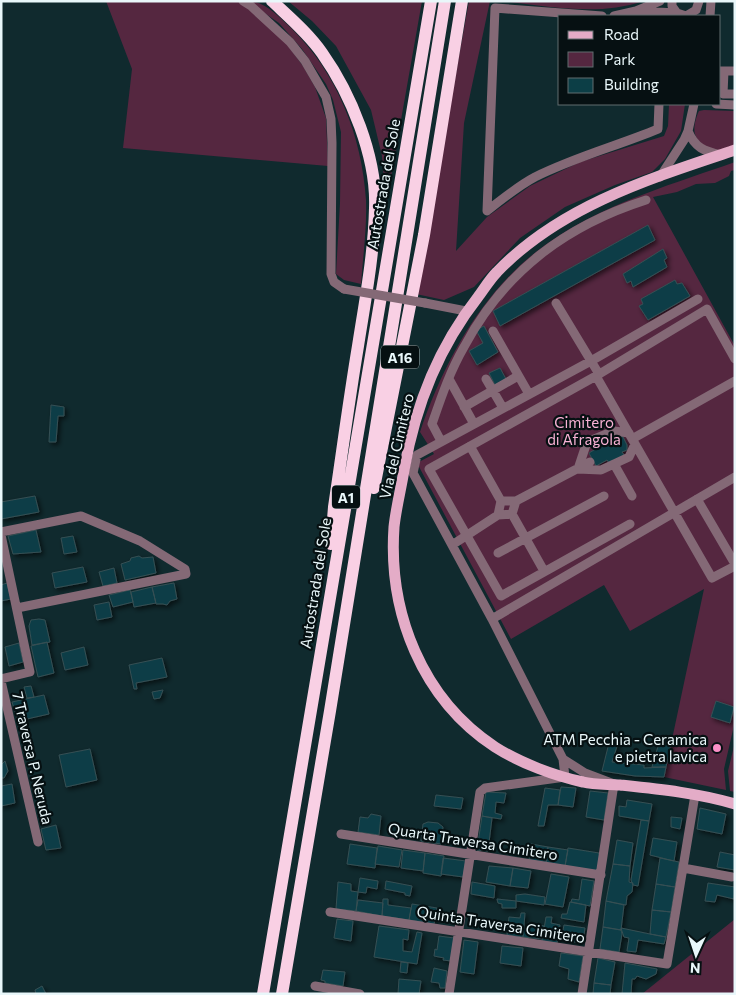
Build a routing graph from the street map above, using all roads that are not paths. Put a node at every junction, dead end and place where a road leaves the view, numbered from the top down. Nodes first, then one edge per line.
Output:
1 (243, 1) edge
2 (272, 1) edge
3 (431, 1) edge
4 (445, 1) edge
5 (462, 1) edge
6 (660, 1) edge
7 (672, 1) edge
8 (711, 1) edge
9 (699, 2) edge
10 (636, 11) junction
11 (663, 14) edge
12 (589, 15) edge
13 (618, 15) edge
14 (683, 15) edge
15 (701, 15) edge
16 (710, 15) edge
17 (722, 71) edge
18 (735, 71) edge
19 (735, 94) edge
20 (721, 104) edge
21 (659, 105) edge
22 (694, 105) edge
23 (735, 105) edge
24 (688, 131) junction
25 (735, 150) edge
26 (721, 155) junction
27 (660, 177) junction
28 (646, 200) dead end
29 (698, 299) dead end
30 (556, 303) dead end
31 (466, 311) junction
32 (492, 331) dead end
33 (735, 358) edge
34 (591, 361) junction
35 (598, 375) junction
36 (518, 376) junction
37 (449, 379) junction
38 (486, 379) dead end
39 (735, 381) edge
40 (493, 391) junction
41 (529, 394) junction
42 (464, 406) junction
43 (503, 408) junction
44 (474, 424) junction
45 (632, 439) junction
46 (442, 441) junction
47 (470, 446) junction
48 (590, 462) dead end
49 (614, 464) junction
50 (578, 469) junction
51 (735, 477) edge
52 (604, 496) dead end
53 (632, 496) dead end
54 (697, 499) junction
55 (501, 501) junction
56 (516, 501) junction
57 (674, 512) junction
58 (512, 514) junction
59 (498, 515) junction
60 (630, 524) dead end
61 (1, 534) edge
62 (466, 535) junction
63 (526, 539) junction
64 (452, 545) junction
65 (498, 553) dead end
66 (735, 565) edge
67 (544, 571) junction
68 (17, 608) junction
69 (492, 619) junction
70 (325, 625) junction
71 (1, 680) edge
72 (330, 711) junction
73 (563, 758) junction
74 (565, 777) junction
75 (614, 784) junction
76 (695, 795) junction
77 (733, 803) edge
78 (341, 834) dead end
79 (38, 842) dead end
80 (470, 854) junction
81 (683, 868) junction
82 (601, 875) junction
83 (732, 877) dead end
84 (330, 912) dead end
85 (460, 931) junction
86 (590, 952) junction
87 (315, 986) dead end
88 (263, 994) edge
89 (282, 994) edge
90 (360, 994) edge
91 (449, 994) edge
92 (582, 994) edge

1 - 31 street, bridge
2 - 70 highway
3 - 70 highway, Autostrada del Sole / A1
4 - 72 highway, Autostrada del Sole / A1
5 - 72 highway, A16
6 - 10 street
7 - 14 street
8 - 16 street
9 - 14 street
9 - 15 street
10 - 11 street
10 - 13 street
11 - 14 street
12 - 21 street
17 - 18 street
17 - 19 street
20 - 23 street
22 - 24 street
24 - 26 street
24 - 27 street
25 - 26 main road, Via del Cimitero
26 - 27 main road, Via del Cimitero
27 - 31 main road, Via del Cimitero
28 - 37 street
29 - 34 street
30 - 34 street
31 - 74 main road, Via del Cimitero
32 - 36 street
33 - 35 street
34 - 35 street
34 - 41 street
35 - 45 street
35 - 47 street
36 - 40 street
36 - 41 street
37 - 42 street
37 - 46 street
38 - 40 street
39 - 45 street
40 - 42 street
40 - 43 street
41 - 43 street
42 - 44 street
43 - 44 street
44 - 46 street
45 - 49 street
45 - 50 street
45 - 57 street
46 - 64 street, Via del Cimitero
47 - 55 street
47 - 62 street
48 - 50 street
49 - 50 street
49 - 53 street
50 - 56 street
51 - 54 street
52 - 63 street
54 - 57 street
54 - 66 street
55 - 56 street
55 - 59 street
56 - 58 street
57 - 66 street
57 - 69 street
58 - 59 street
58 - 63 street
59 - 62 street
60 - 67 street
61 - 68 street, 7 Traversa P. Neruda
61 - 68 street
62 - 64 street
62 - 67 street
63 - 65 street
63 - 67 street
64 - 69 street, Via del Cimitero
68 - 71 street, 7 Traversa P. Neruda
69 - 73 street, Via del Cimitero
70 - 88 highway, Autostrada del Sole / A1
71 - 79 street, 7 Traversa P. Neruda
72 - 89 highway, Autostrada del Sole / A1
73 - 74 street, Via del Cimitero
73 - 75 street
74 - 75 main road, Via del Cimitero
74 - 80 street
75 - 76 main road, Via del Cimitero
75 - 82 street
76 - 77 main road, Via del Cimitero
76 - 81 street
78 - 80 street, Quarta Traversa Cimitero
80 - 82 street, Quarta Traversa Cimitero
80 - 85 street
81 - 83 street
81 - 86 street, Quinta Traversa Cimitero
82 - 86 street
84 - 85 street, Quinta Traversa Cimitero
85 - 86 street, Quinta Traversa Cimitero
85 - 91 street
86 - 92 street
87 - 90 street

